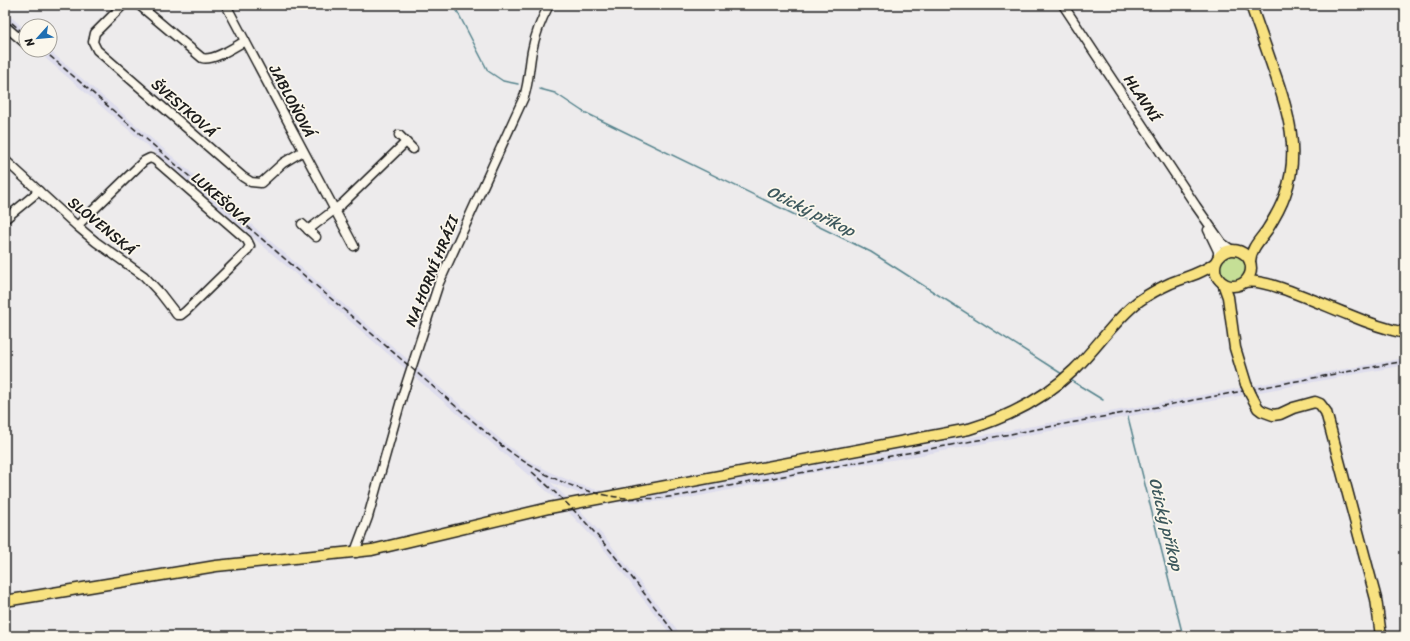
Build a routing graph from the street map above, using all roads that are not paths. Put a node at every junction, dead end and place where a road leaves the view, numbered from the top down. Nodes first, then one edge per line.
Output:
1 (123, 5) edge
2 (139, 5) edge
3 (226, 5) edge
4 (549, 5) edge
5 (1063, 5) edge
6 (1251, 5) edge
7 (5, 26) edge
8 (18, 37) edge
9 (245, 41) junction
10 (399, 135) dead end
11 (406, 142) junction
12 (413, 149) dead end
13 (303, 151) junction
14 (5, 160) edge
15 (39, 191) junction
16 (1196, 206) junction
17 (335, 210) junction
18 (5, 219) edge
19 (1272, 219) junction
20 (77, 226) junction
21 (316, 238) dead end
22 (354, 246) dead end
23 (1235, 250) junction
24 (1217, 260) junction
25 (1250, 264) junction
26 (1220, 281) junction
27 (1242, 283) junction
28 (1169, 284) junction
29 (1293, 292) junction
30 (1230, 311) junction
31 (179, 315) joint
32 (1405, 333) edge
33 (356, 553) junction
34 (5, 601) edge
35 (1381, 636) edge

1 - 13 street, ŠVESTKOVÁ
2 - 9 street
3 - 9 street, JABLOŇOVÁ
4 - 33 street, NA HORNÍ HRÁZI
5 - 16 street, HLAVNÍ
6 - 19 main road
7 - 8 street
9 - 13 street, JABLOŇOVÁ
10 - 11 street
11 - 12 street
11 - 17 street
13 - 17 street, JABLOŇOVÁ
14 - 15 street, SLOVENSKÁ
15 - 18 street
15 - 20 street, SLOVENSKÁ
16 - 23 street, HLAVNÍ
16 - 24 street, HLAVNÍ
17 - 21 street
17 - 22 street, JABLOŇOVÁ
19 - 23 main road
19 - 25 main road
20 - 31 street, SLOVENSKÁ
20 - 31 street, LUKEŠOVA
23 - 24 main road
23 - 25 main road
24 - 26 main road
24 - 28 main road
25 - 27 main road
25 - 29 main road
26 - 27 main road
26 - 28 main road
26 - 30 main road
27 - 29 main road
27 - 30 main road
28 - 33 main road
29 - 32 main road
30 - 35 main road, bridge
33 - 34 main road

